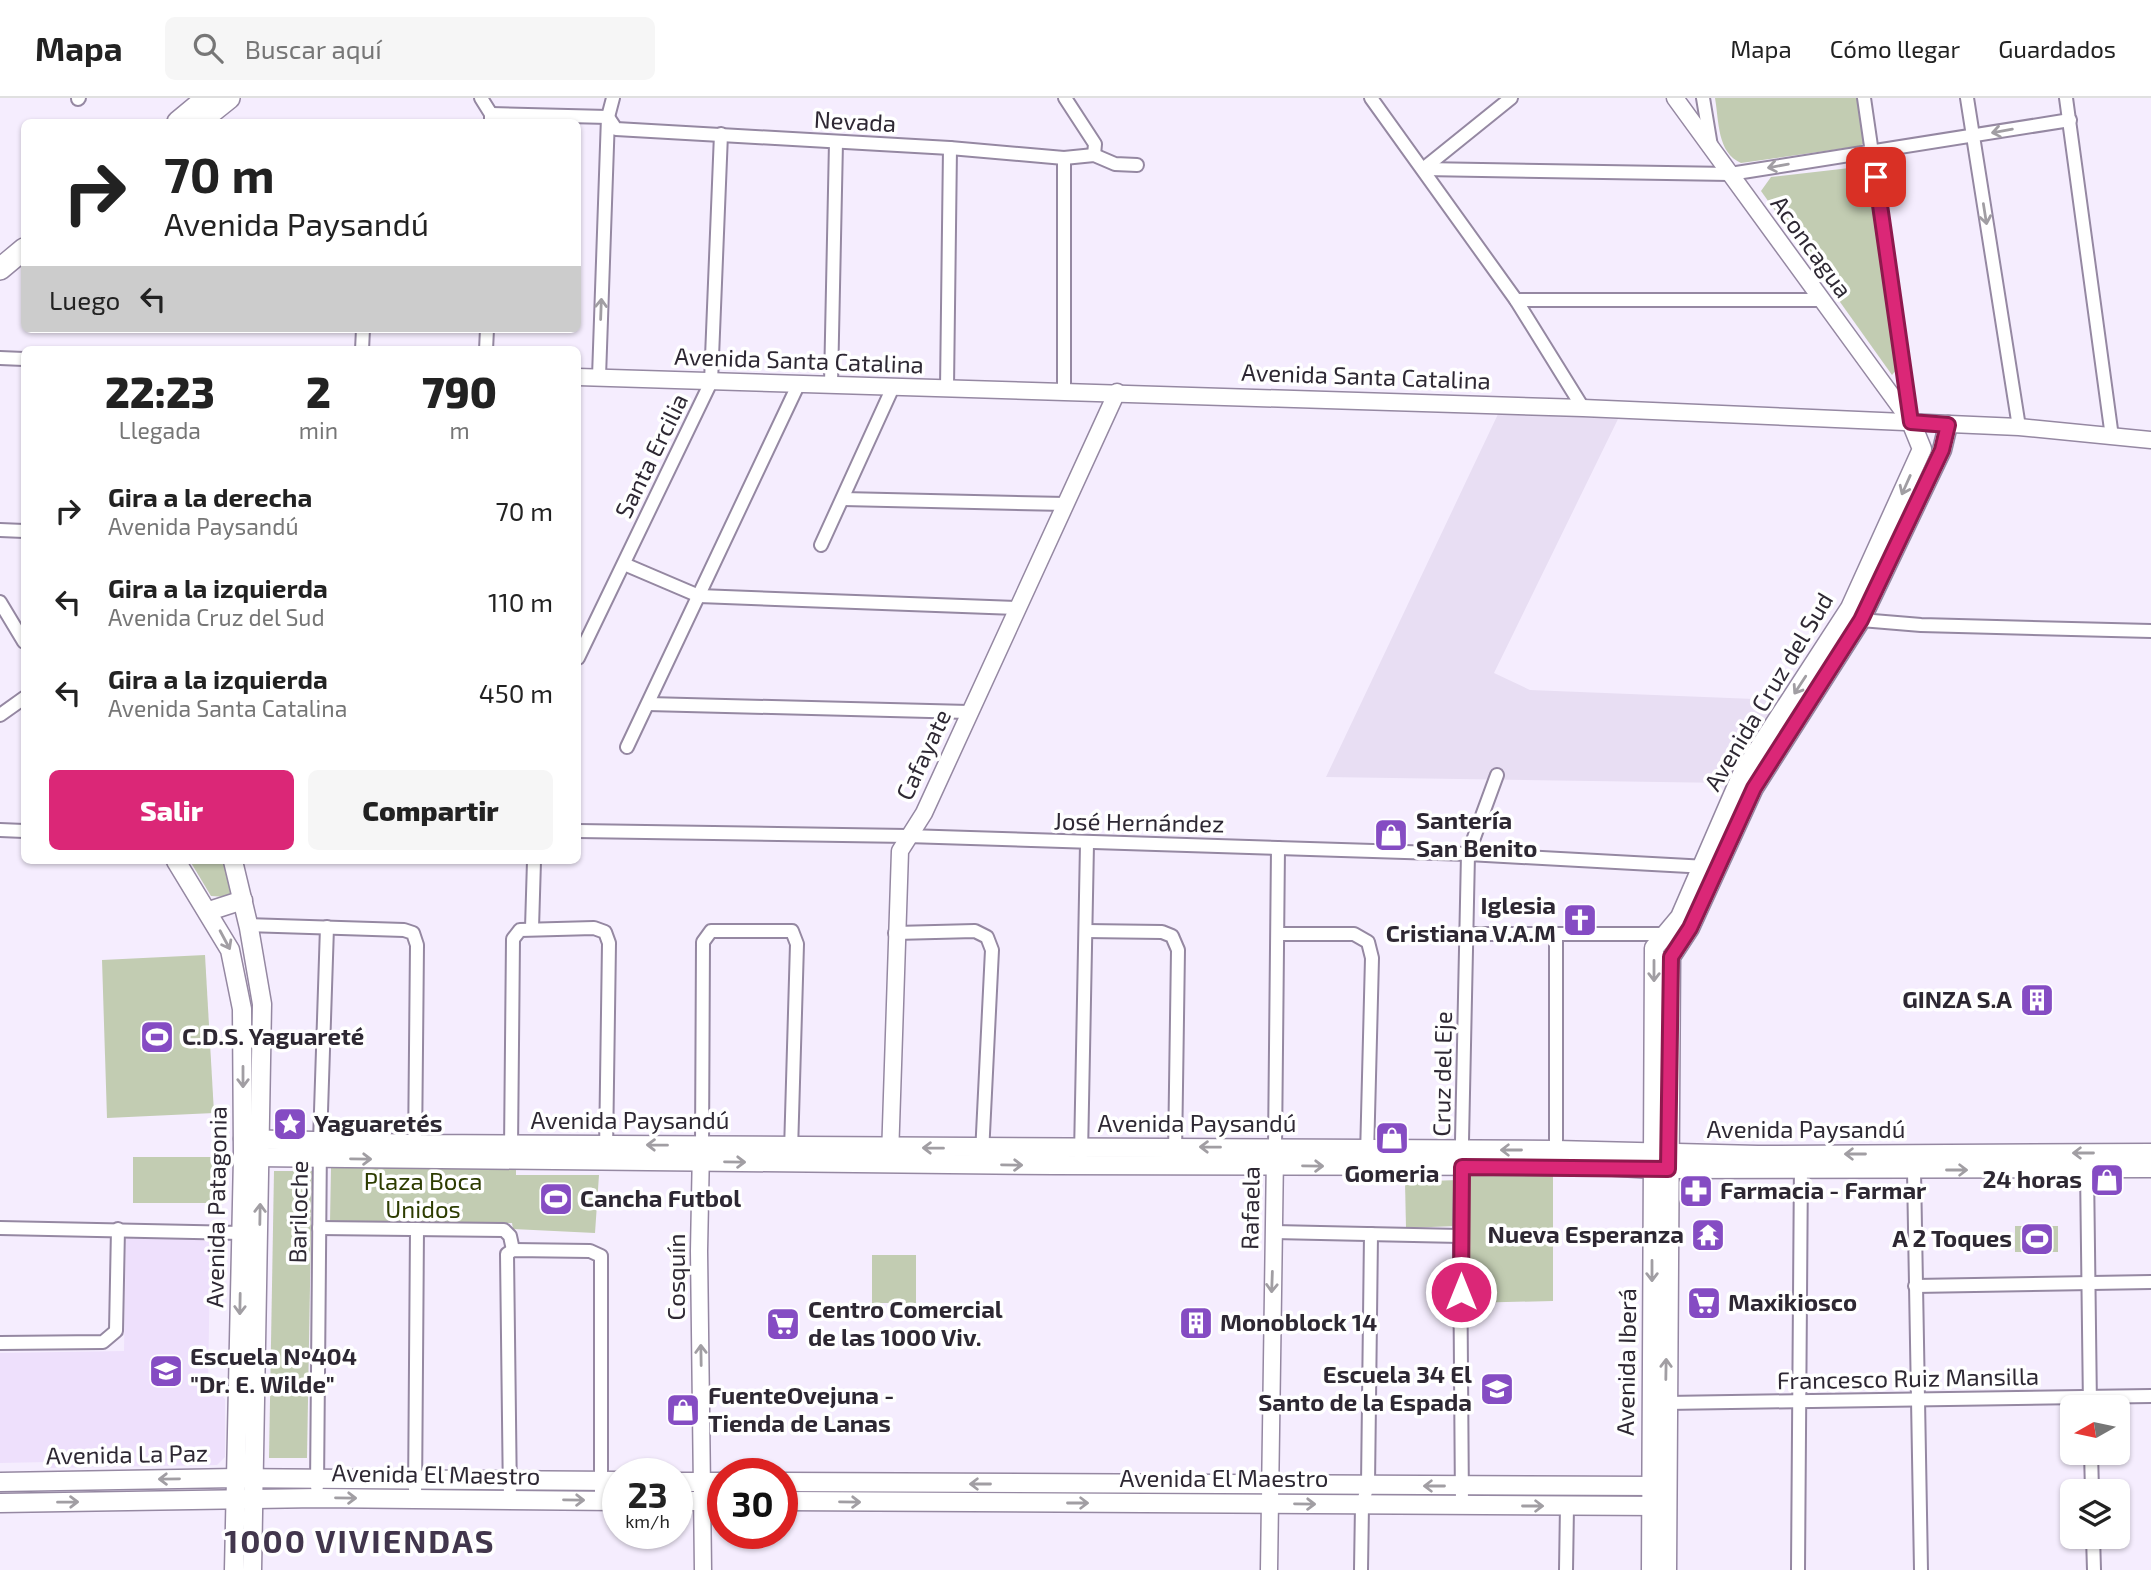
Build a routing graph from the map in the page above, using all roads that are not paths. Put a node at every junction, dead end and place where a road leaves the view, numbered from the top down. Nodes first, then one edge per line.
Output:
1 (481, 98) edge
2 (613, 98) edge
3 (1371, 98) edge
4 (1511, 98) edge
5 (1675, 98) edge
6 (1703, 98) edge
7 (1864, 98) edge
8 (1967, 98) edge
9 (2066, 98) edge
10 (216, 100) edge
11 (1072, 101) edge
12 (608, 117) junction
13 (491, 118) edge
14 (183, 119) edge
15 (202, 119) edge
16 (2070, 120) junction
17 (721, 134) junction
18 (1973, 136) junction
19 (836, 142) junction
20 (950, 148) junction
21 (1712, 149) junction
22 (1872, 150) junction
23 (1094, 155) junction
24 (1064, 158) junction
25 (1137, 165) dead end
26 (1423, 169) junction
27 (1730, 174) junction
28 (21, 252) edge
29 (21, 266) edge
30 (0, 269) edge
31 (0, 283) edge
32 (1516, 300) junction
33 (1822, 300) junction
34 (0, 358) edge
35 (21, 359) edge
36 (581, 377) edge
37 (599, 377) junction
38 (710, 382) junction
39 (799, 383) junction
40 (831, 384) junction
41 (893, 387) junction
42 (947, 388) junction
43 (1064, 390) junction
44 (1118, 392) junction
45 (1583, 408) junction
46 (1911, 422) junction
47 (1948, 425) junction
48 (2019, 427) junction
49 (2112, 437) junction
50 (2151, 440) edge
51 (843, 499) junction
52 (1066, 504) junction
53 (0, 530) edge
54 (21, 531) edge
55 (821, 545) dead end
56 (624, 564) junction
57 (699, 596) junction
58 (0, 603) edge
59 (1016, 608) junction
60 (1861, 620) junction
61 (2151, 631) edge
62 (21, 637) edge
63 (581, 652) edge
64 (21, 700) edge
65 (648, 704) junction
66 (969, 712) junction
67 (0, 715) edge
68 (627, 747) dead end
69 (1497, 775) dead end
70 (0, 830) edge
71 (21, 831) edge
72 (581, 831) edge
73 (907, 835) junction
74 (1087, 844) junction
75 (1278, 848) junction
76 (1468, 854) junction
77 (178, 864) edge
78 (234, 864) edge
79 (534, 864) edge
80 (1709, 867) junction
81 (243, 900) junction
82 (209, 911) junction
83 (248, 925) junction
84 (327, 927) junction
85 (526, 929) junction
86 (1086, 931) junction
87 (895, 933) junction
88 (1278, 934) junction
89 (1467, 934) junction
90 (1666, 934) junction
91 (1556, 935) junction
92 (606, 1144) junction
93 (1175, 1147) junction
94 (252, 1149) junction
95 (320, 1150) junction
96 (415, 1152) junction
97 (511, 1153) junction
98 (2151, 1153) edge
99 (701, 1154) junction
100 (791, 1154) junction
101 (890, 1155) junction
102 (982, 1156) junction
103 (1275, 1156) junction
104 (1081, 1157) junction
105 (1367, 1158) junction
106 (1462, 1158) junction
107 (1557, 1158) junction
108 (1660, 1162) junction
109 (1800, 1162) junction
110 (606, 1163) junction
111 (1174, 1166) junction
112 (2151, 1168) edge
113 (2087, 1169) junction
114 (1913, 1171) junction
115 (0, 1228) edge
116 (320, 1228) junction
117 (118, 1229) junction
118 (417, 1229) junction
119 (242, 1233) junction
120 (1274, 1233) junction
121 (1371, 1234) junction
122 (1460, 1236) junction
123 (510, 1252) junction
124 (2090, 1282) junction
125 (2151, 1282) edge
126 (1915, 1286) junction
127 (0, 1343) edge
128 (2090, 1395) edge
129 (2151, 1396) edge
130 (2130, 1398) edge
131 (1918, 1400) junction
132 (1801, 1402) junction
133 (2060, 1402) edge
134 (1666, 1403) junction
135 (608, 1458) edge
136 (246, 1478) junction
137 (415, 1478) junction
138 (317, 1479) junction
139 (510, 1479) junction
140 (602, 1481) edge
141 (0, 1482) edge
142 (798, 1482) edge
143 (1368, 1486) junction
144 (1462, 1486) junction
145 (1658, 1486) junction
146 (693, 1487) edge
147 (707, 1490) edge
148 (704, 1491) junction
149 (707, 1493) edge
150 (1269, 1494) junction
151 (693, 1495) edge
152 (318, 1498) junction
153 (415, 1499) junction
154 (244, 1500) junction
155 (510, 1500) junction
156 (602, 1501) edge
157 (798, 1501) edge
158 (0, 1503) edge
159 (1362, 1505) junction
160 (1462, 1506) junction
161 (1567, 1506) junction
162 (1658, 1506) junction
163 (2093, 1549) edge
164 (234, 1570) edge
165 (251, 1570) edge
166 (703, 1570) edge
167 (1269, 1570) edge
168 (1361, 1570) edge
169 (1566, 1570) edge
170 (1651, 1570) edge
171 (1667, 1570) edge
172 (1798, 1570) edge
173 (1921, 1570) edge
174 (2094, 1570) edge

1 - 13 street
2 - 12 street
3 - 26 street
4 - 26 street
5 - 21 street, Aconcagua
6 - 21 street
7 - 22 street
8 - 18 street
9 - 16 street
10 - 14 main road
10 - 15 main road
11 - 23 street
12 - 13 street, Nevada
12 - 17 street, Nevada
37 -> 12 street
16 -> 18 street
16 - 49 street
17 - 19 street, Nevada
17 - 38 street, Santa Ercilia
18 - 22 street
18 -> 48 street
19 - 20 street, Nevada
19 - 40 street
20 - 24 street, Nevada
20 - 42 street
21 - 27 street, Aconcagua
22 -> 27 street
22 - 46 street
23 - 24 street, Nevada
23 - 25 street, Nevada
24 - 43 street
26 - 27 street
26 - 32 street
27 - 33 street, Aconcagua
28 - 30 main road
29 - 31 main road
32 - 33 street
32 - 45 street
33 - 46 street, Aconcagua
34 - 35 street
36 - 37 street, Avenida Santa Catalina
37 - 38 street, Avenida Santa Catalina
38 - 39 street, Avenida Santa Catalina
38 - 56 street, Santa Ercilia
39 - 40 street, Avenida Santa Catalina
39 - 57 street
40 - 41 street, Avenida Santa Catalina
41 - 42 street, Avenida Santa Catalina
41 - 51 street
42 - 43 street, Avenida Santa Catalina
43 - 44 street, Avenida Santa Catalina
44 - 45 street, Avenida Santa Catalina
44 - 52 street, Cafayate
45 - 46 street, Avenida Santa Catalina
46 - 47 street, Avenida Santa Catalina
46 -> 80 main road, Avenida Cruz del Sud
47 - 48 street, Avenida Santa Catalina
47 - 60 main road, Avenida Cruz del Sud
48 - 49 street, Avenida Santa Catalina
49 - 50 street, Avenida Santa Catalina
51 - 52 street
51 - 55 street
52 - 59 street, Cafayate
53 - 54 street
56 - 57 street
56 - 63 street, Santa Ercilia
57 - 59 street
57 - 65 street
58 - 62 street
59 - 66 street, Cafayate
60 - 61 street
60 - 80 main road, Avenida Cruz del Sud
64 - 67 street
65 - 66 street
65 - 68 street
66 - 73 street, Cafayate
69 - 76 street, Cruz del Eje
70 - 71 street
72 - 73 street, José Hernández
73 - 74 street, José Hernández
73 - 87 street, Cafayate
74 - 75 street, José Hernández
74 - 86 street
75 - 76 street, José Hernández
75 - 88 street, Rafaela
76 - 80 street, José Hernández
76 - 89 street, Cruz del Eje
77 - 82 main road, Avenida Patagonia
78 - 81 main road, Avenida Patagonia
79 - 85 street
80 - 90 main road, Avenida Cruz del Sud
80 - 108 main road, Avenida Cruz del Sud
81 - 82 main road
81 - 83 main road, Avenida Patagonia
82 -> 94 main road, Avenida Patagonia
83 - 84 street
83 - 94 main road, Avenida Patagonia
84 - 95 street, Bariloche
84 - 96 street
85 - 92 street
85 - 97 street
86 - 93 street
86 - 104 street
87 - 101 street, Cafayate
87 - 102 street
88 - 103 street, Rafaela
88 - 105 street
89 - 91 street
89 - 106 street, Cruz del Eje
90 - 91 street
90 -> 108 main road, Avenida Cruz del Sud
91 - 107 street
92 - 97 main road, Avenida Paysandú
99 -> 92 main road, Avenida Paysandú
92 - 110 street
103 -> 93 main road, Avenida Paysandú
93 - 104 main road, Avenida Paysandú
93 - 111 street
94 - 95 main road, Avenida Paysandú
94 - 119 main road, Avenida Patagonia
136 -> 94 main road, Avenida Patagonia
95 - 96 main road, Avenida Paysandú
95 - 116 street, Bariloche
96 - 97 main road, Avenida Paysandú
97 - 110 main road, Avenida Paysandú
98 -> 109 main road, Avenida Paysandú
99 - 100 main road, Avenida Paysandú
99 - 100 street, Cosquín
99 - 110 main road, Avenida Paysandú
148 -> 99 street, Cosquín
100 - 101 main road, Avenida Paysandú
101 - 102 main road, Avenida Paysandú
102 - 104 main road, Avenida Paysandú
103 - 105 main road, Avenida Paysandú
103 - 111 main road, Avenida Paysandú
103 - 120 street, Rafaela
104 - 111 main road, Avenida Paysandú
105 - 106 main road, Avenida Paysandú
106 - 107 main road, Avenida Paysandú
106 - 122 street, Cruz del Eje
107 - 108 main road, Avenida Paysandú
108 - 109 main road, Avenida Paysandú
134 -> 108 main road, Avenida Iberá
108 -> 145 main road, Avenida Iberá
109 - 114 main road, Avenida Paysandú
109 - 132 street
112 - 113 main road, Avenida Paysandú
114 -> 113 main road, Avenida Paysandú
113 - 124 street
114 - 126 street
115 - 117 street
116 - 118 street
116 - 138 street, Bariloche
117 - 119 street
117 - 127 street
118 - 123 street
118 - 137 street
119 -> 136 main road, Avenida Patagonia
120 - 121 street
120 -> 150 street, Rafaela
121 - 122 street
121 - 143 street
122 - 144 street, Cruz del Eje
123 - 135 street
123 - 139 street
124 - 125 street
124 - 126 street
124 - 128 street
126 - 131 street
129 - 130 street, Francesco Ruiz Mansilla
131 - 132 street, Francesco Ruiz Mansilla
131 - 133 street, Francesco Ruiz Mansilla
131 - 173 street
132 - 134 street, Francesco Ruiz Mansilla
132 - 172 street
134 - 145 main road, Avenida Iberá
136 - 138 main road, Avenida El Maestro
136 -> 141 main road, Avenida La Paz
136 - 154 main road, Avenida Patagonia
137 - 138 main road, Avenida El Maestro
137 - 139 main road, Avenida El Maestro
137 - 153 street
138 - 152 street, Bariloche
139 - 140 main road, Avenida El Maestro
139 - 155 street
150 -> 142 main road, Avenida El Maestro
144 -> 143 main road, Avenida El Maestro
143 - 150 main road, Avenida El Maestro
143 - 159 street
144 - 145 main road, Avenida El Maestro
144 - 160 street, Cruz del Eje
145 - 162 main road, Avenida Iberá
146 - 148 main road
147 - 148 main road
148 - 149 main road
148 - 151 main road
148 - 166 street, Cosquín
157 -> 150 main road, Avenida El Maestro
150 -> 159 main road, Avenida El Maestro
150 - 167 street, Rafaela
152 -> 153 main road, Avenida El Maestro
152 - 154 main road, Avenida El Maestro
153 - 155 main road, Avenida El Maestro
158 -> 154 main road, Avenida La Paz
154 - 164 main road, Avenida Patagonia
154 - 165 main road, Avenida Patagonia
155 -> 156 main road, Avenida El Maestro
159 - 160 main road, Avenida El Maestro
159 - 168 street
160 -> 161 main road, Avenida El Maestro
161 - 162 main road, Avenida El Maestro
161 - 169 street
162 - 170 main road, Avenida Iberá
162 - 171 main road, Avenida Iberá
163 - 174 street

